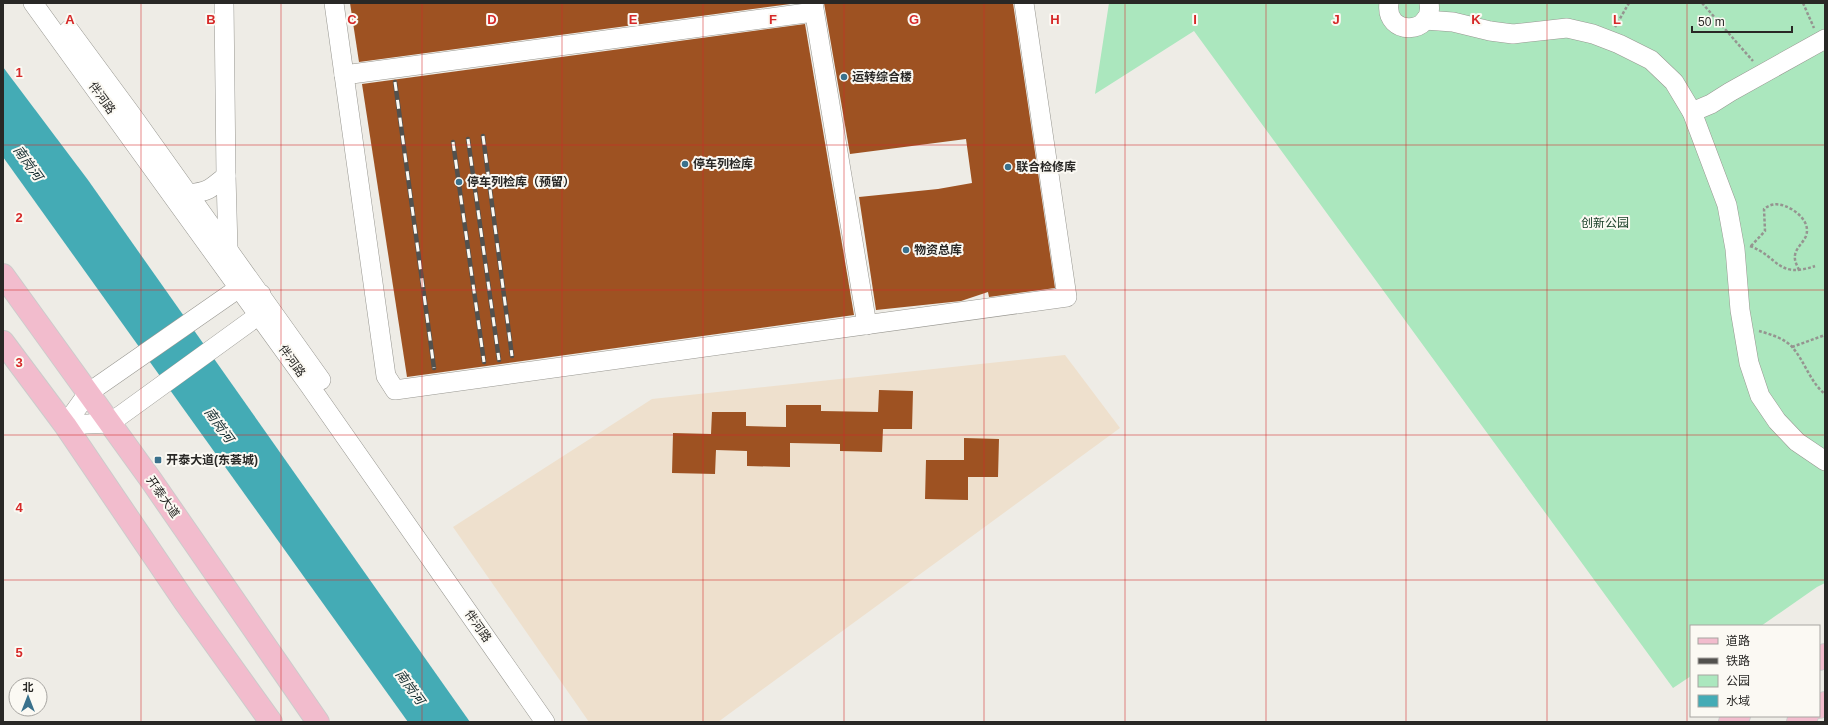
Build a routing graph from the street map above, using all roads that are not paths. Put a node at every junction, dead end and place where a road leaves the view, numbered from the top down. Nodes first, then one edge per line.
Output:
1 (33, 3) edge
2 (49, 3) edge
3 (224, 3) edge
4 (334, 3) edge
5 (1024, 3) edge
6 (1389, 3) edge
7 (814, 7) edge
8 (1427, 12) edge
9 (1825, 39) edge
10 (344, 75) junction
11 (1692, 112) junction
12 (226, 176) junction
13 (189, 194) junction
14 (228, 249) junction
15 (3, 275) edge
16 (239, 288) junction
17 (261, 294) junction
18 (259, 315) junction
19 (867, 325) junction
20 (3, 342) edge
21 (88, 393) junction
22 (110, 423) junction
23 (65, 425) junction
24 (1825, 461) edge
25 (270, 722) edge
26 (318, 722) edge
27 (546, 722) edge
28 (560, 722) edge

1 - 16 street, 伴河路
2 - 13 street, 伴河路
3 - 12 street
4 - 10 street
5 - 19 street
6 - 8 street
7 - 10 street
7 - 19 street
8 - 11 street
9 - 11 street
10 - 19 street
11 - 24 street
12 - 13 street
12 - 14 street
13 - 14 street, 伴河路
14 - 17 street, 伴河路
15 - 21 main road, 开泰大道
16 - 17 street
16 - 18 street, 伴河路
16 - 21 street
17 - 18 street
17 - 28 street, 伴河路
18 - 22 street
18 - 27 street, 伴河路
20 - 23 main road
21 - 22 main road, 开泰大道
21 - 23 street
22 - 23 street
22 - 26 main road, 开泰大道
23 - 25 main road

